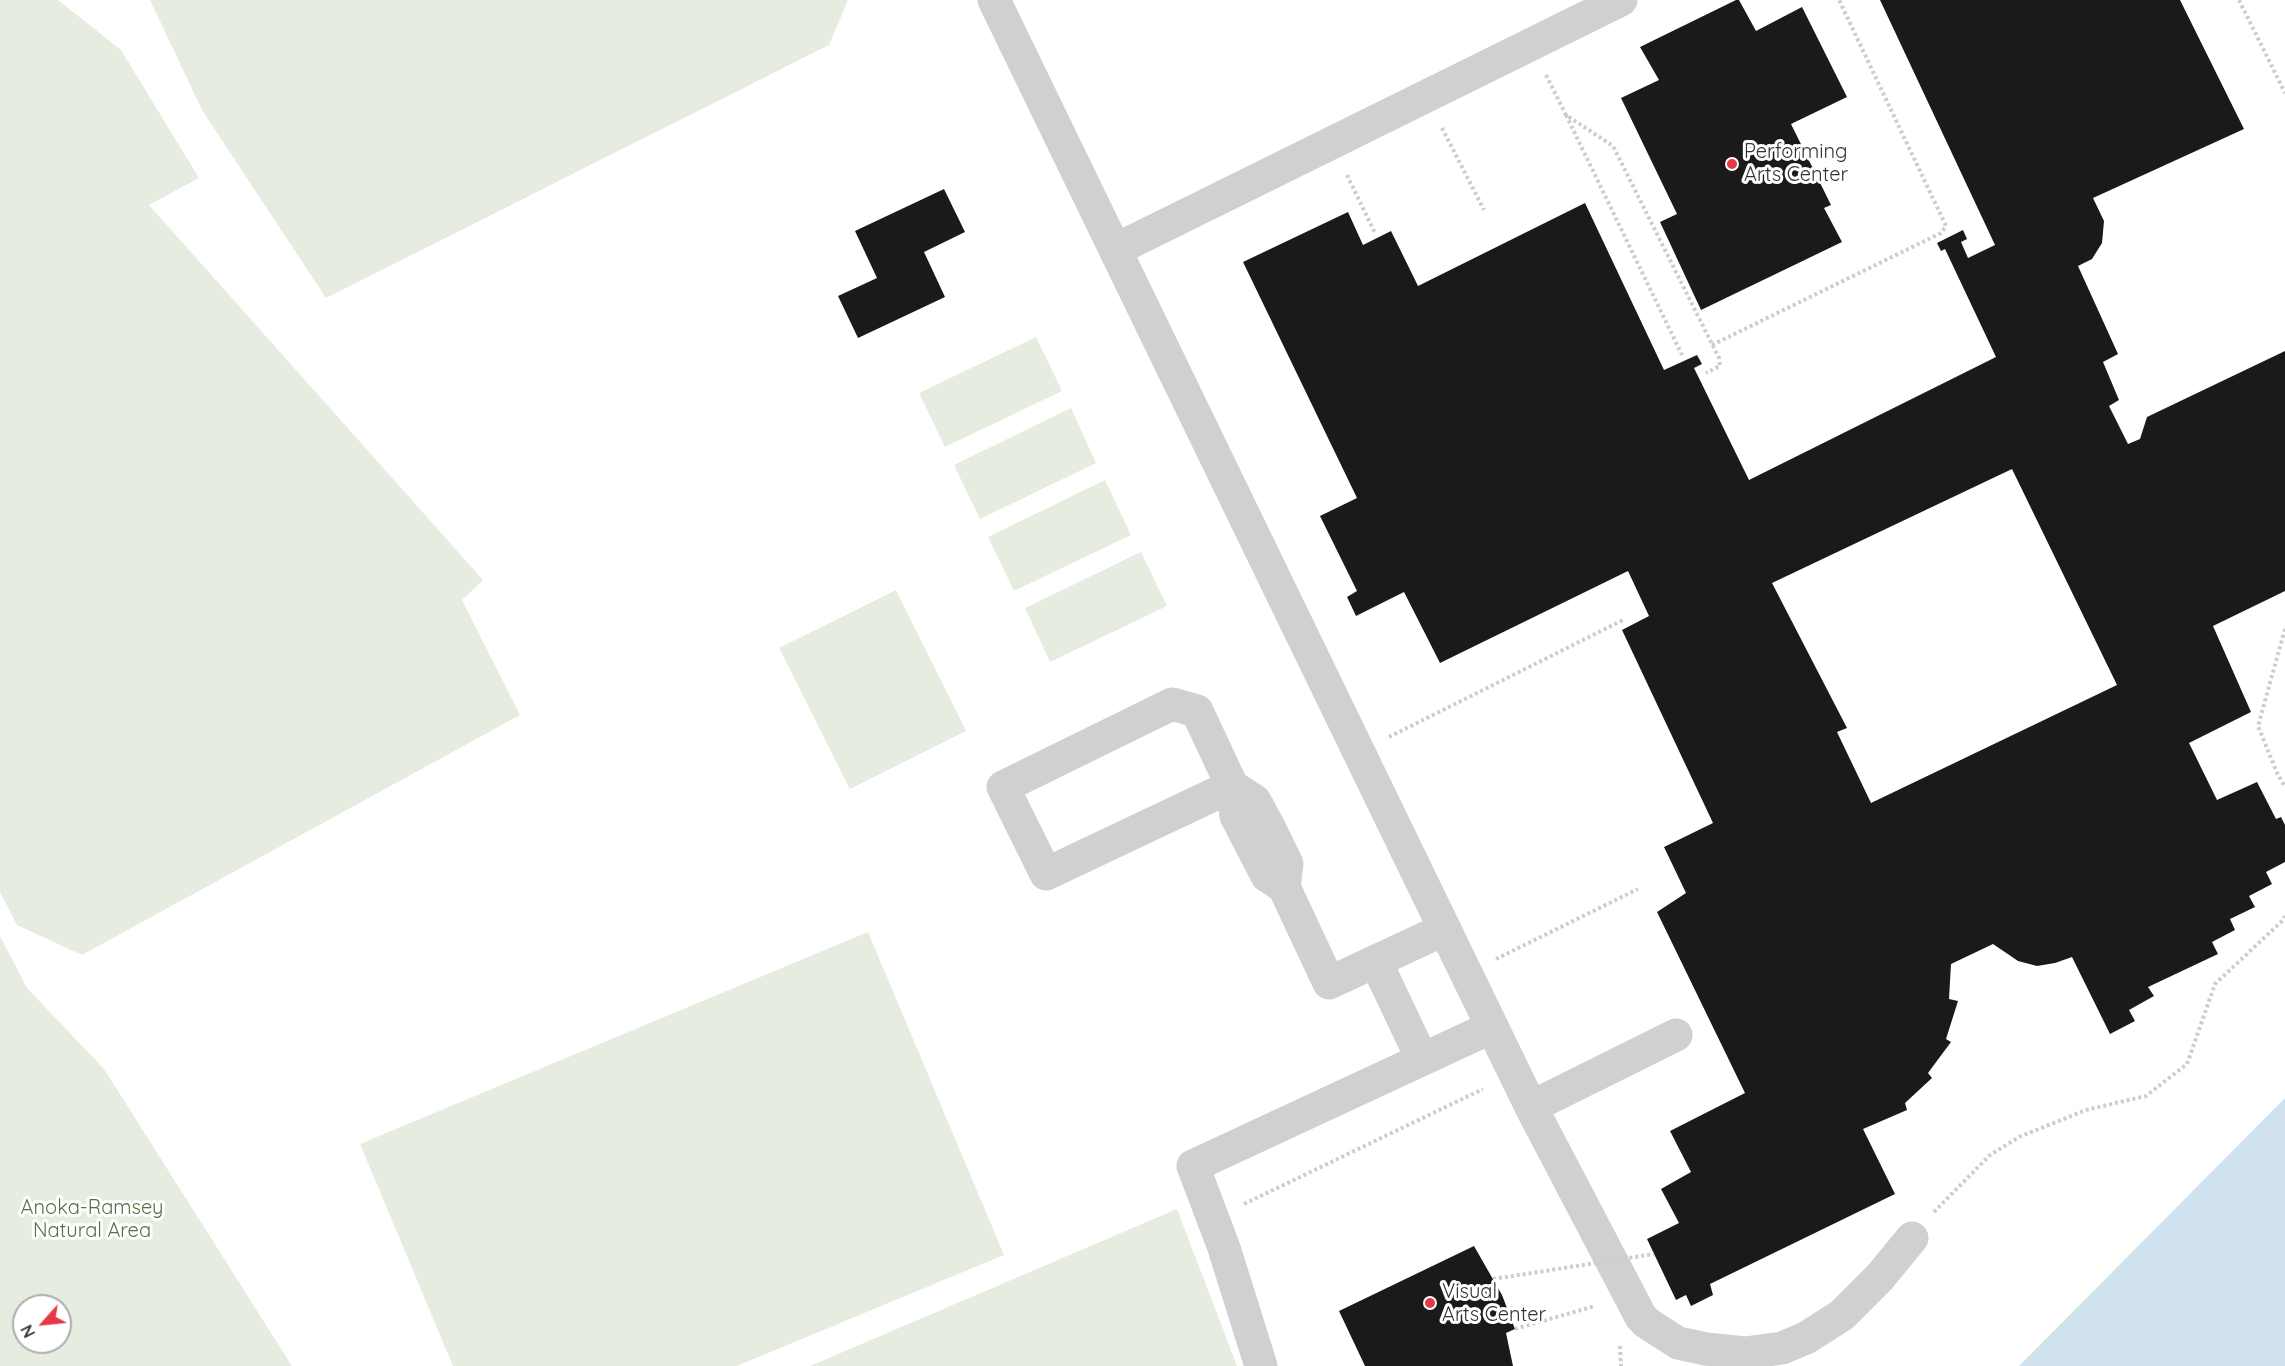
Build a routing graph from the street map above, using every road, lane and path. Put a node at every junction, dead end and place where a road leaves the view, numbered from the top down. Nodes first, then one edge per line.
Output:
1 (994, 0) edge
2 (1622, 0) edge
3 (1839, 0) edge
4 (2239, 0) edge
5 (1542, 67) dead end
6 (2285, 93) edge
7 (1566, 115) junction
8 (1438, 119) dead end
9 (1343, 166) dead end
10 (1484, 210) dead end
11 (1375, 233) dead end
12 (1115, 250) junction
13 (1712, 345) junction
14 (1682, 355) dead end
15 (1706, 373) dead end
16 (1625, 619) dead end
17 (2285, 629) edge
18 (1383, 740) dead end
19 (1232, 786) junction
20 (2285, 787) edge
21 (1638, 889) dead end
22 (2285, 916) edge
23 (1445, 929) junction
24 (1376, 962) junction
25 (1490, 962) dead end
26 (1492, 1027) junction
27 (1676, 1035) dead end
28 (1422, 1059) junction
29 (1515, 1074) junction
30 (1531, 1107) junction
31 (1213, 1218) junction
32 (1912, 1238) joint
33 (1654, 1254) dead end
34 (1493, 1279) dead end
35 (1602, 1305) dead end
36 (1515, 1329) dead end
37 (1261, 1366) edge

1 - 12 street
2 - 12 street
3 - 13 path
4 - 6 path
5 - 7 path
7 - 13 path
7 - 14 path
8 - 10 path
9 - 11 path
12 - 23 street
13 - 15 path
16 - 18 path
17 - 20 path
19 - 19 street
19 - 24 street
21 - 25 path
22 - 32 path
23 - 24 street
23 - 26 street
24 - 28 street
26 - 28 street
26 - 29 street
27 - 30 street
28 - 31 street
29 - 30 street
29 - 31 path
30 - 32 street
31 - 37 street
33 - 34 path, bridge
35 - 36 path

